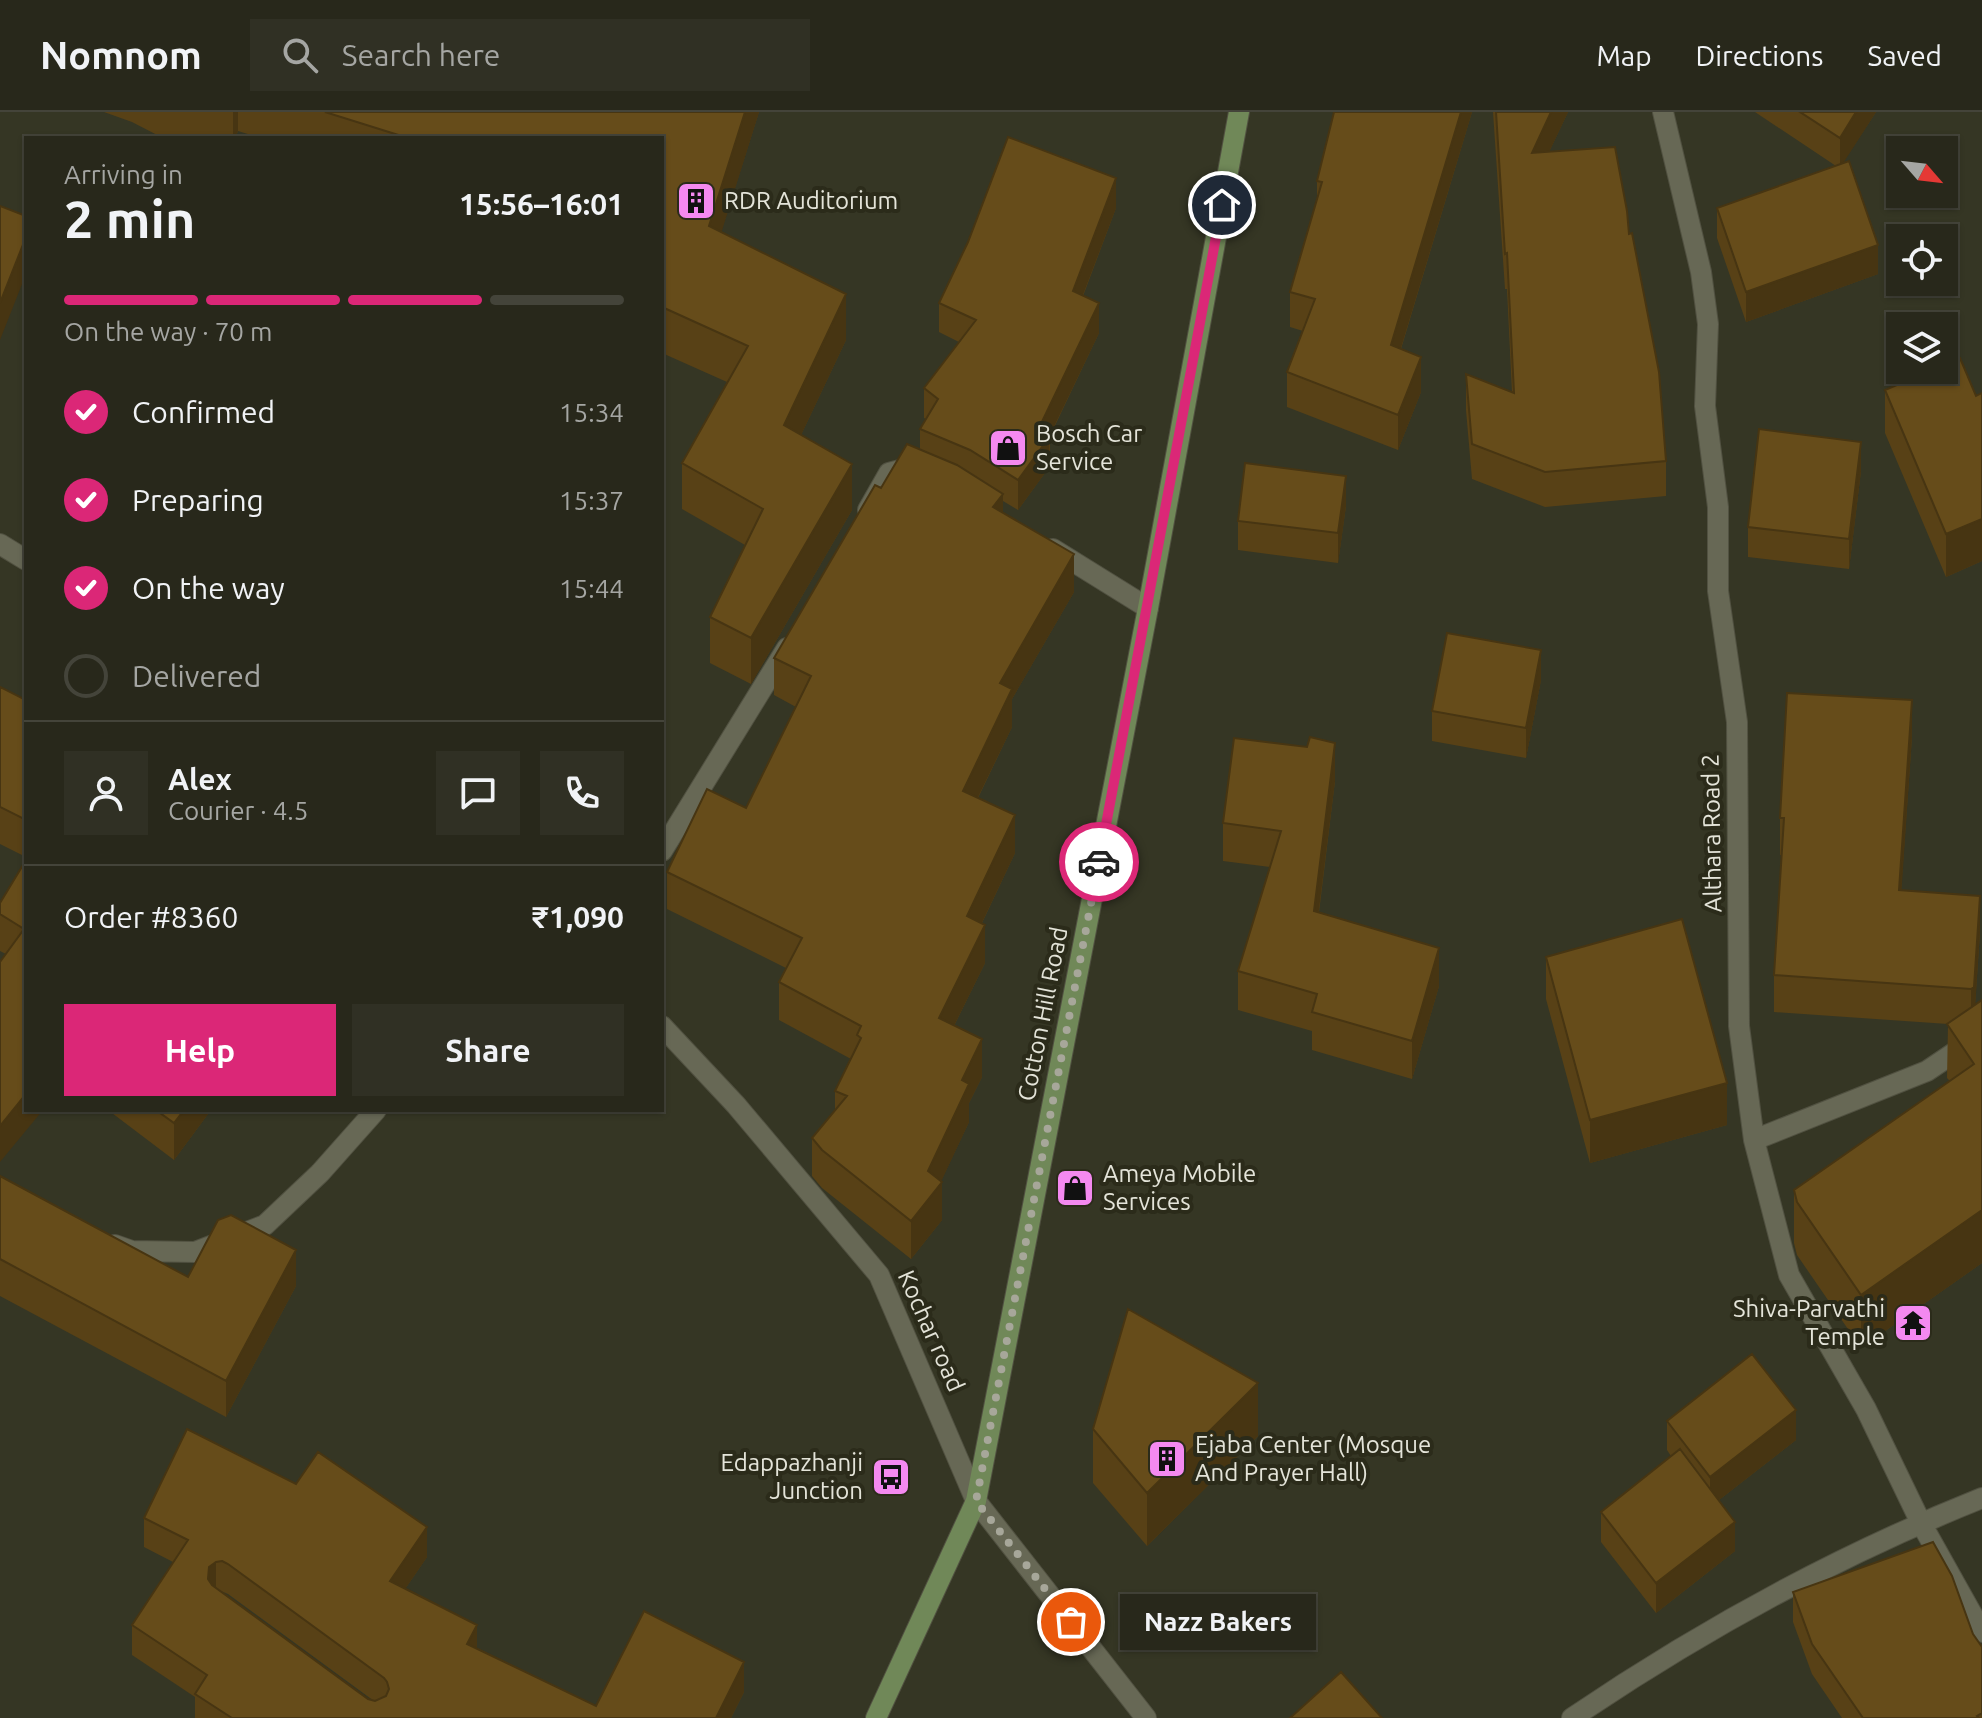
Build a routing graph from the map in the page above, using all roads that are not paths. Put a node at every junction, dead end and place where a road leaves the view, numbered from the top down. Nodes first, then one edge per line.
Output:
1 (1239, 112) edge
2 (1663, 112) edge
3 (936, 480) edge
4 (855, 531) edge
5 (1030, 535) edge
6 (0, 544) edge
7 (24, 559) edge
8 (1148, 608) junction
9 (794, 636) edge
10 (664, 848) edge
11 (664, 1028) edge
12 (1982, 1034) edge
13 (374, 1112) edge
14 (1754, 1140) junction
15 (97, 1237) edge
16 (1982, 1498) edge
17 (976, 1501) junction
18 (1921, 1523) junction
19 (1982, 1632) edge
20 (876, 1718) edge
21 (1146, 1718) edge
22 (1572, 1718) edge

1 - 8 main road, Cotton Hill Road
2 - 14 street, Althara Road 2
3 - 4 street
5 - 8 street
6 - 7 street
8 - 17 main road, Cotton Hill Road
9 - 10 street
11 - 17 street, Kochar road
12 - 14 street
13 - 15 street
14 - 18 street, Althara Road 2
16 - 18 street
17 - 20 main road, Cotton Hill Road
17 - 21 street, Kochar road
18 - 19 street, Althara Road 2
18 - 22 street

